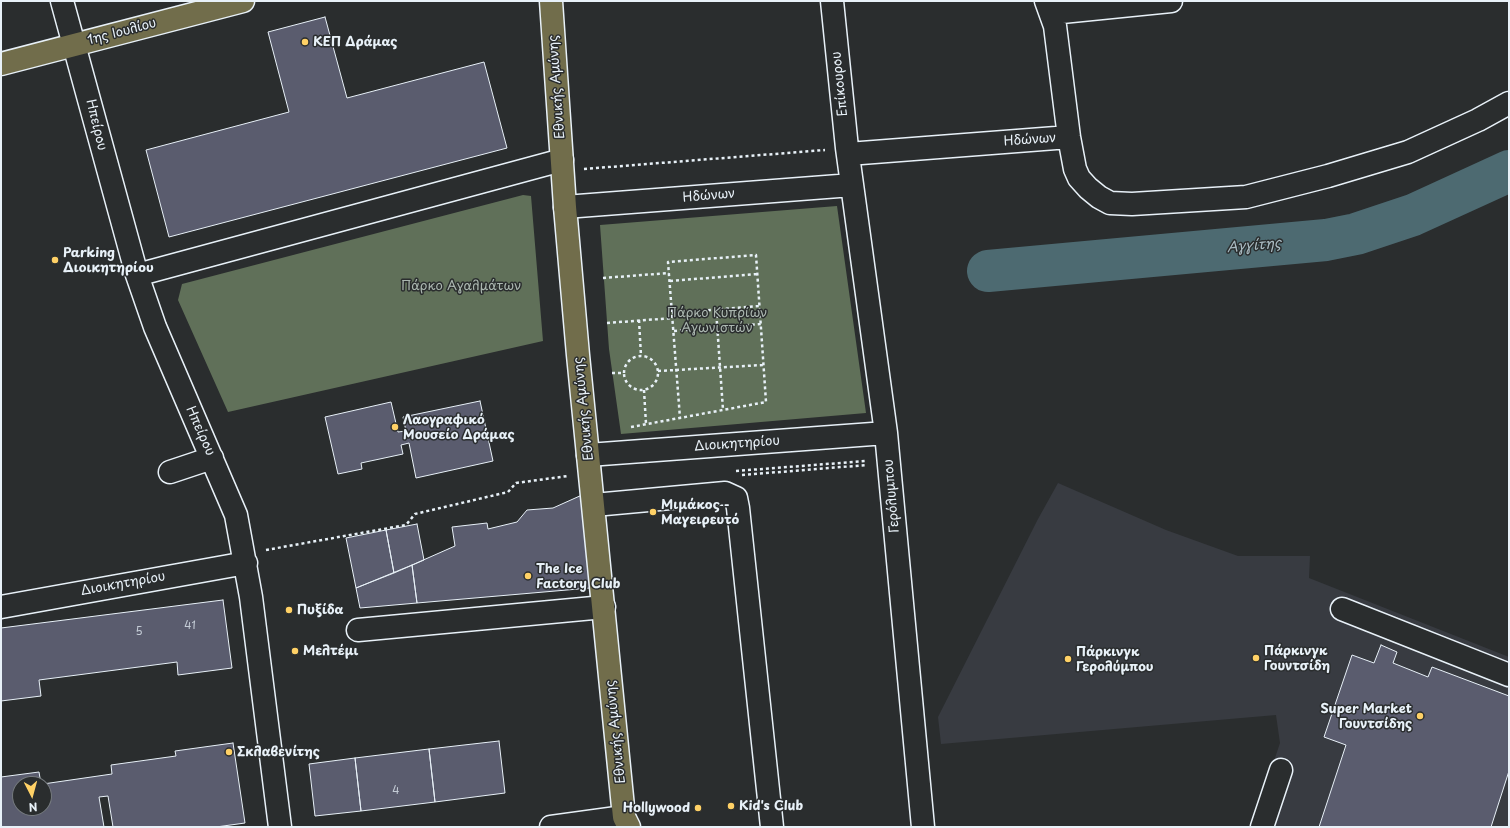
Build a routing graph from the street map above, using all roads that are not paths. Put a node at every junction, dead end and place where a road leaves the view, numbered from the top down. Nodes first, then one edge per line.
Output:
1 (62, 1) edge
2 (243, 1) edge
3 (541, 1) edge
4 (551, 1) edge
5 (832, 1) edge
6 (1171, 1) edge
7 (1049, 7) edge
8 (553, 27) junction
9 (74, 45) junction
10 (1, 64) edge
11 (1509, 103) edge
12 (1069, 137) junction
13 (849, 163) junction
14 (562, 166) junction
15 (565, 207) junction
16 (137, 275) junction
17 (886, 432) junction
18 (212, 458) junction
19 (589, 464) junction
20 (170, 472) dead end
21 (594, 505) junction
22 (245, 558) junction
23 (1, 607) edge
24 (604, 608) junction
25 (1342, 609) dead end
26 (358, 630) dead end
27 (1509, 675) edge
28 (1281, 770) dead end
29 (624, 824) edge
30 (280, 827) edge
31 (551, 827) edge
32 (772, 827) edge
33 (923, 827) edge
34 (1262, 827) edge

1 - 9 street, Ηπείρου
2 - 9 main road, 1ης Ιουλίου
3 - 8 main road
4 - 8 main road, Εθνικής Αμύνης
5 - 13 street, Επίκουρου
6 - 7 street
7 - 12 street
8 - 14 main road, Εθνικής Αμύνης
9 - 10 main road, 1ης Ιουλίου
9 - 16 street, Ηπείρου
11 - 12 street
12 - 13 street, Ηδώνων
13 - 15 street, Ηδώνων
13 - 17 street, Γερόλυμπου
14 - 15 main road, Εθνικής Αμύνης
14 - 16 street
15 - 19 main road, Εθνικής Αμύνης
16 - 18 street, Ηπείρου
17 - 19 street, Διοικητηρίου
17 - 33 street, Γερόλυμπου
18 - 20 street
18 - 22 street, Ηπείρου
19 - 21 main road, Εθνικής Αμύνης
21 - 24 main road, Εθνικής Αμύνης
21 - 32 street
22 - 23 street, Διοικητηρίου
22 - 30 street, Ηπείρου
24 - 26 street
24 - 29 main road, Εθνικής Αμύνης
25 - 27 street
28 - 34 street
29 - 31 street

